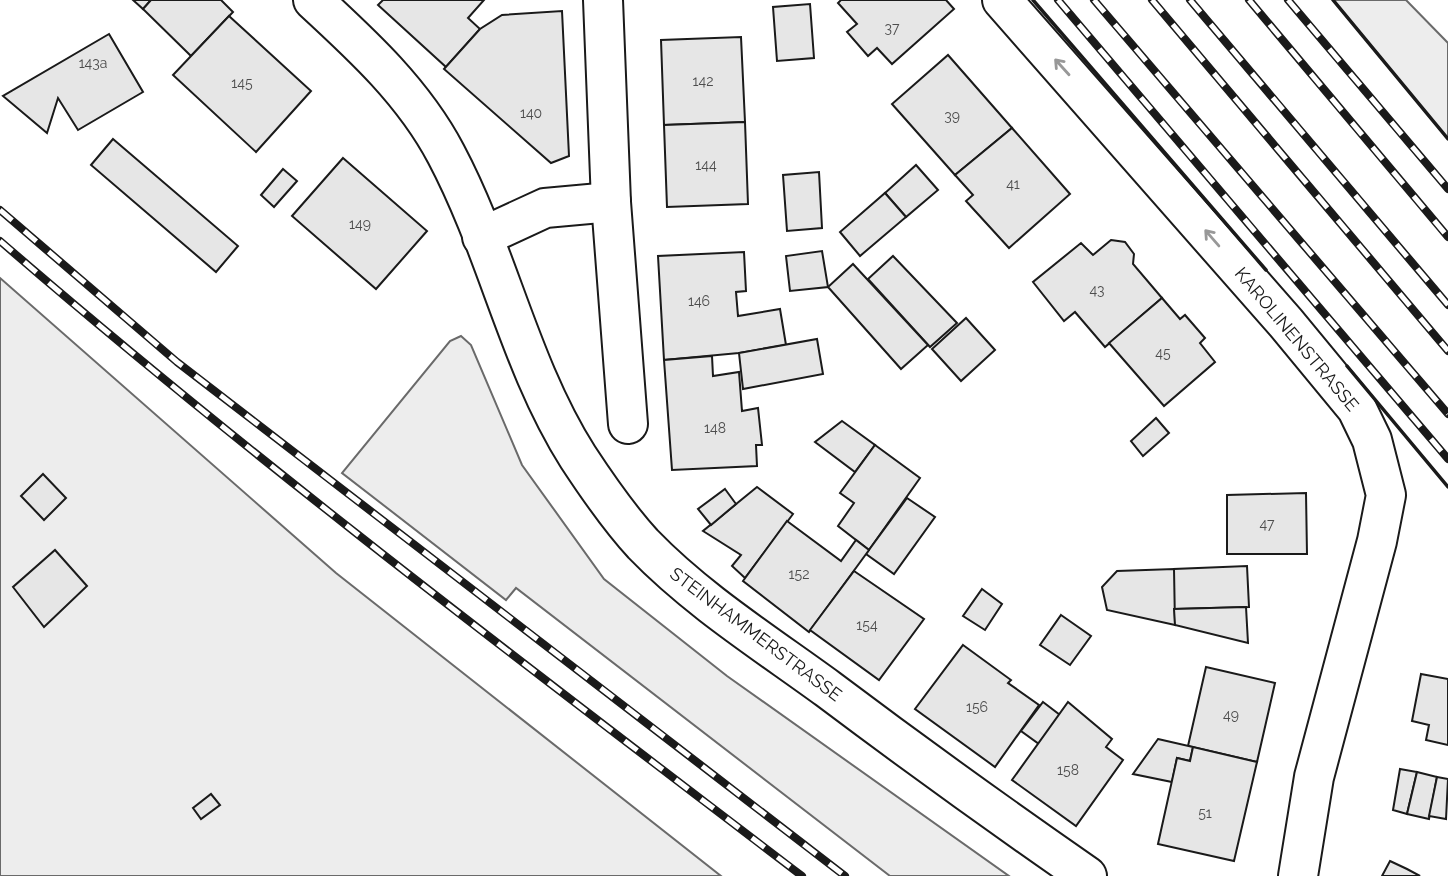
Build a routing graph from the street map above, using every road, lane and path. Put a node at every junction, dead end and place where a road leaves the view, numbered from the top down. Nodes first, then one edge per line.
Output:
1 (313, 0) edge
2 (603, 0) edge
3 (1002, 0) edge
4 (611, 202) junction
5 (482, 237) junction
6 (628, 424) dead end
7 (1087, 876) edge
8 (1298, 876) edge

1 - 5 street, STEINHAMMERSTRASSE
2 - 4 street
8 -> 3 street, KAROLINENSTRASSE
4 - 5 street
4 - 6 street
5 - 7 street, STEINHAMMERSTRASSE

